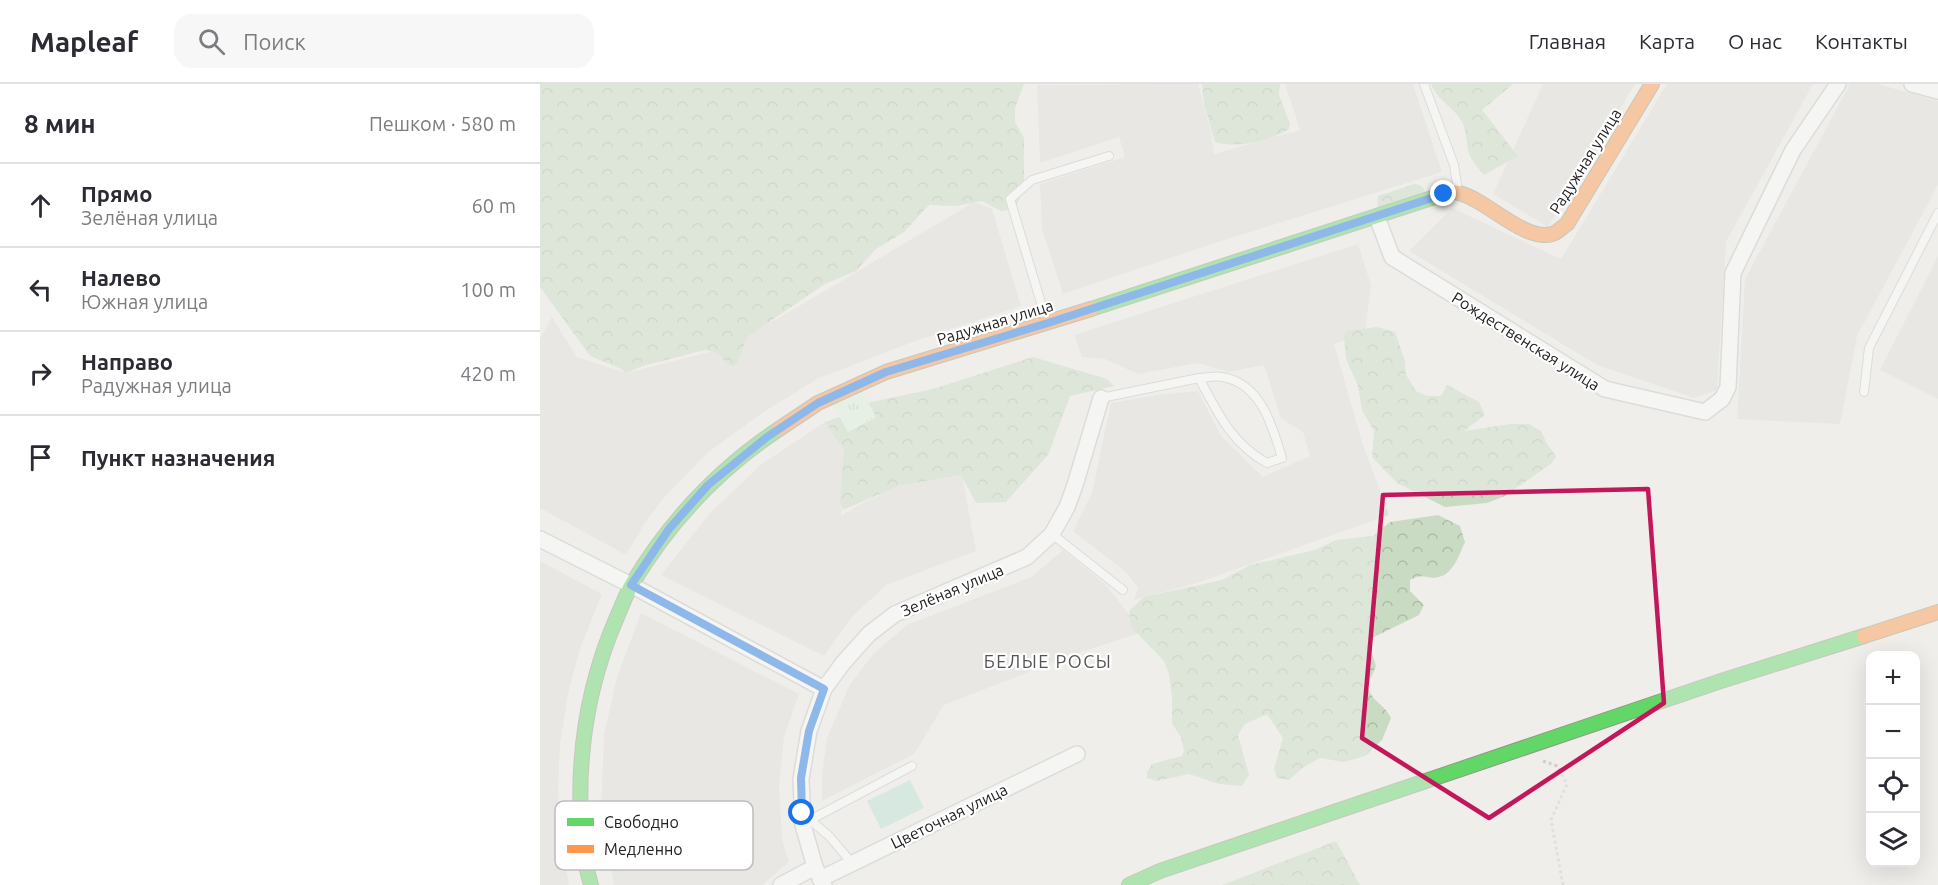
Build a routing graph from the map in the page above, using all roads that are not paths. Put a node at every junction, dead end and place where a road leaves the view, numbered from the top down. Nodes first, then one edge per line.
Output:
1 (1424, 84) edge
2 (1652, 84) edge
3 (1838, 84) edge
4 (1912, 84) edge
5 (1938, 91) edge
6 (1109, 156) dead end
7 (1458, 192) junction
8 (1938, 213) edge
9 (1377, 217) junction
10 (1048, 323) junction
11 (1199, 378) junction
12 (1864, 392) dead end
13 (1101, 399) joint
14 (1052, 534) junction
15 (540, 539) edge
16 (631, 585) junction
17 (1123, 590) dead end
18 (1938, 612) edge
19 (824, 689) junction
20 (1077, 754) dead end
21 (912, 766) dead end
22 (581, 801) edge
23 (806, 817) junction
24 (852, 863) junction
25 (587, 870) edge
26 (820, 877) edge
27 (591, 885) edge
28 (781, 885) edge
29 (1129, 885) edge

1 - 7 lane
2 - 7 street, Радужная улица
3 - 9 street, Рождественская улица
4 - 5 street
6 - 10 lane
7 - 9 street, Радужная улица
8 - 12 lane
9 - 10 street, Радужная улица
10 - 16 street, Радужная улица
11 - 11 lane
11 - 13 lane
13 - 14 street, Зелёная улица
14 - 17 lane
14 - 19 street, Зелёная улица
15 - 16 street
16 - 19 street
16 - 22 street, Радужная улица
18 - 29 street
19 - 23 street, Зелёная улица
20 - 24 street, Цветочная улица
21 - 23 lane
23 - 24 lane
23 - 26 street, Зелёная улица
24 - 26 street, Цветочная улица
25 - 27 street, Радужная улица
26 - 28 street, Цветочная улица

